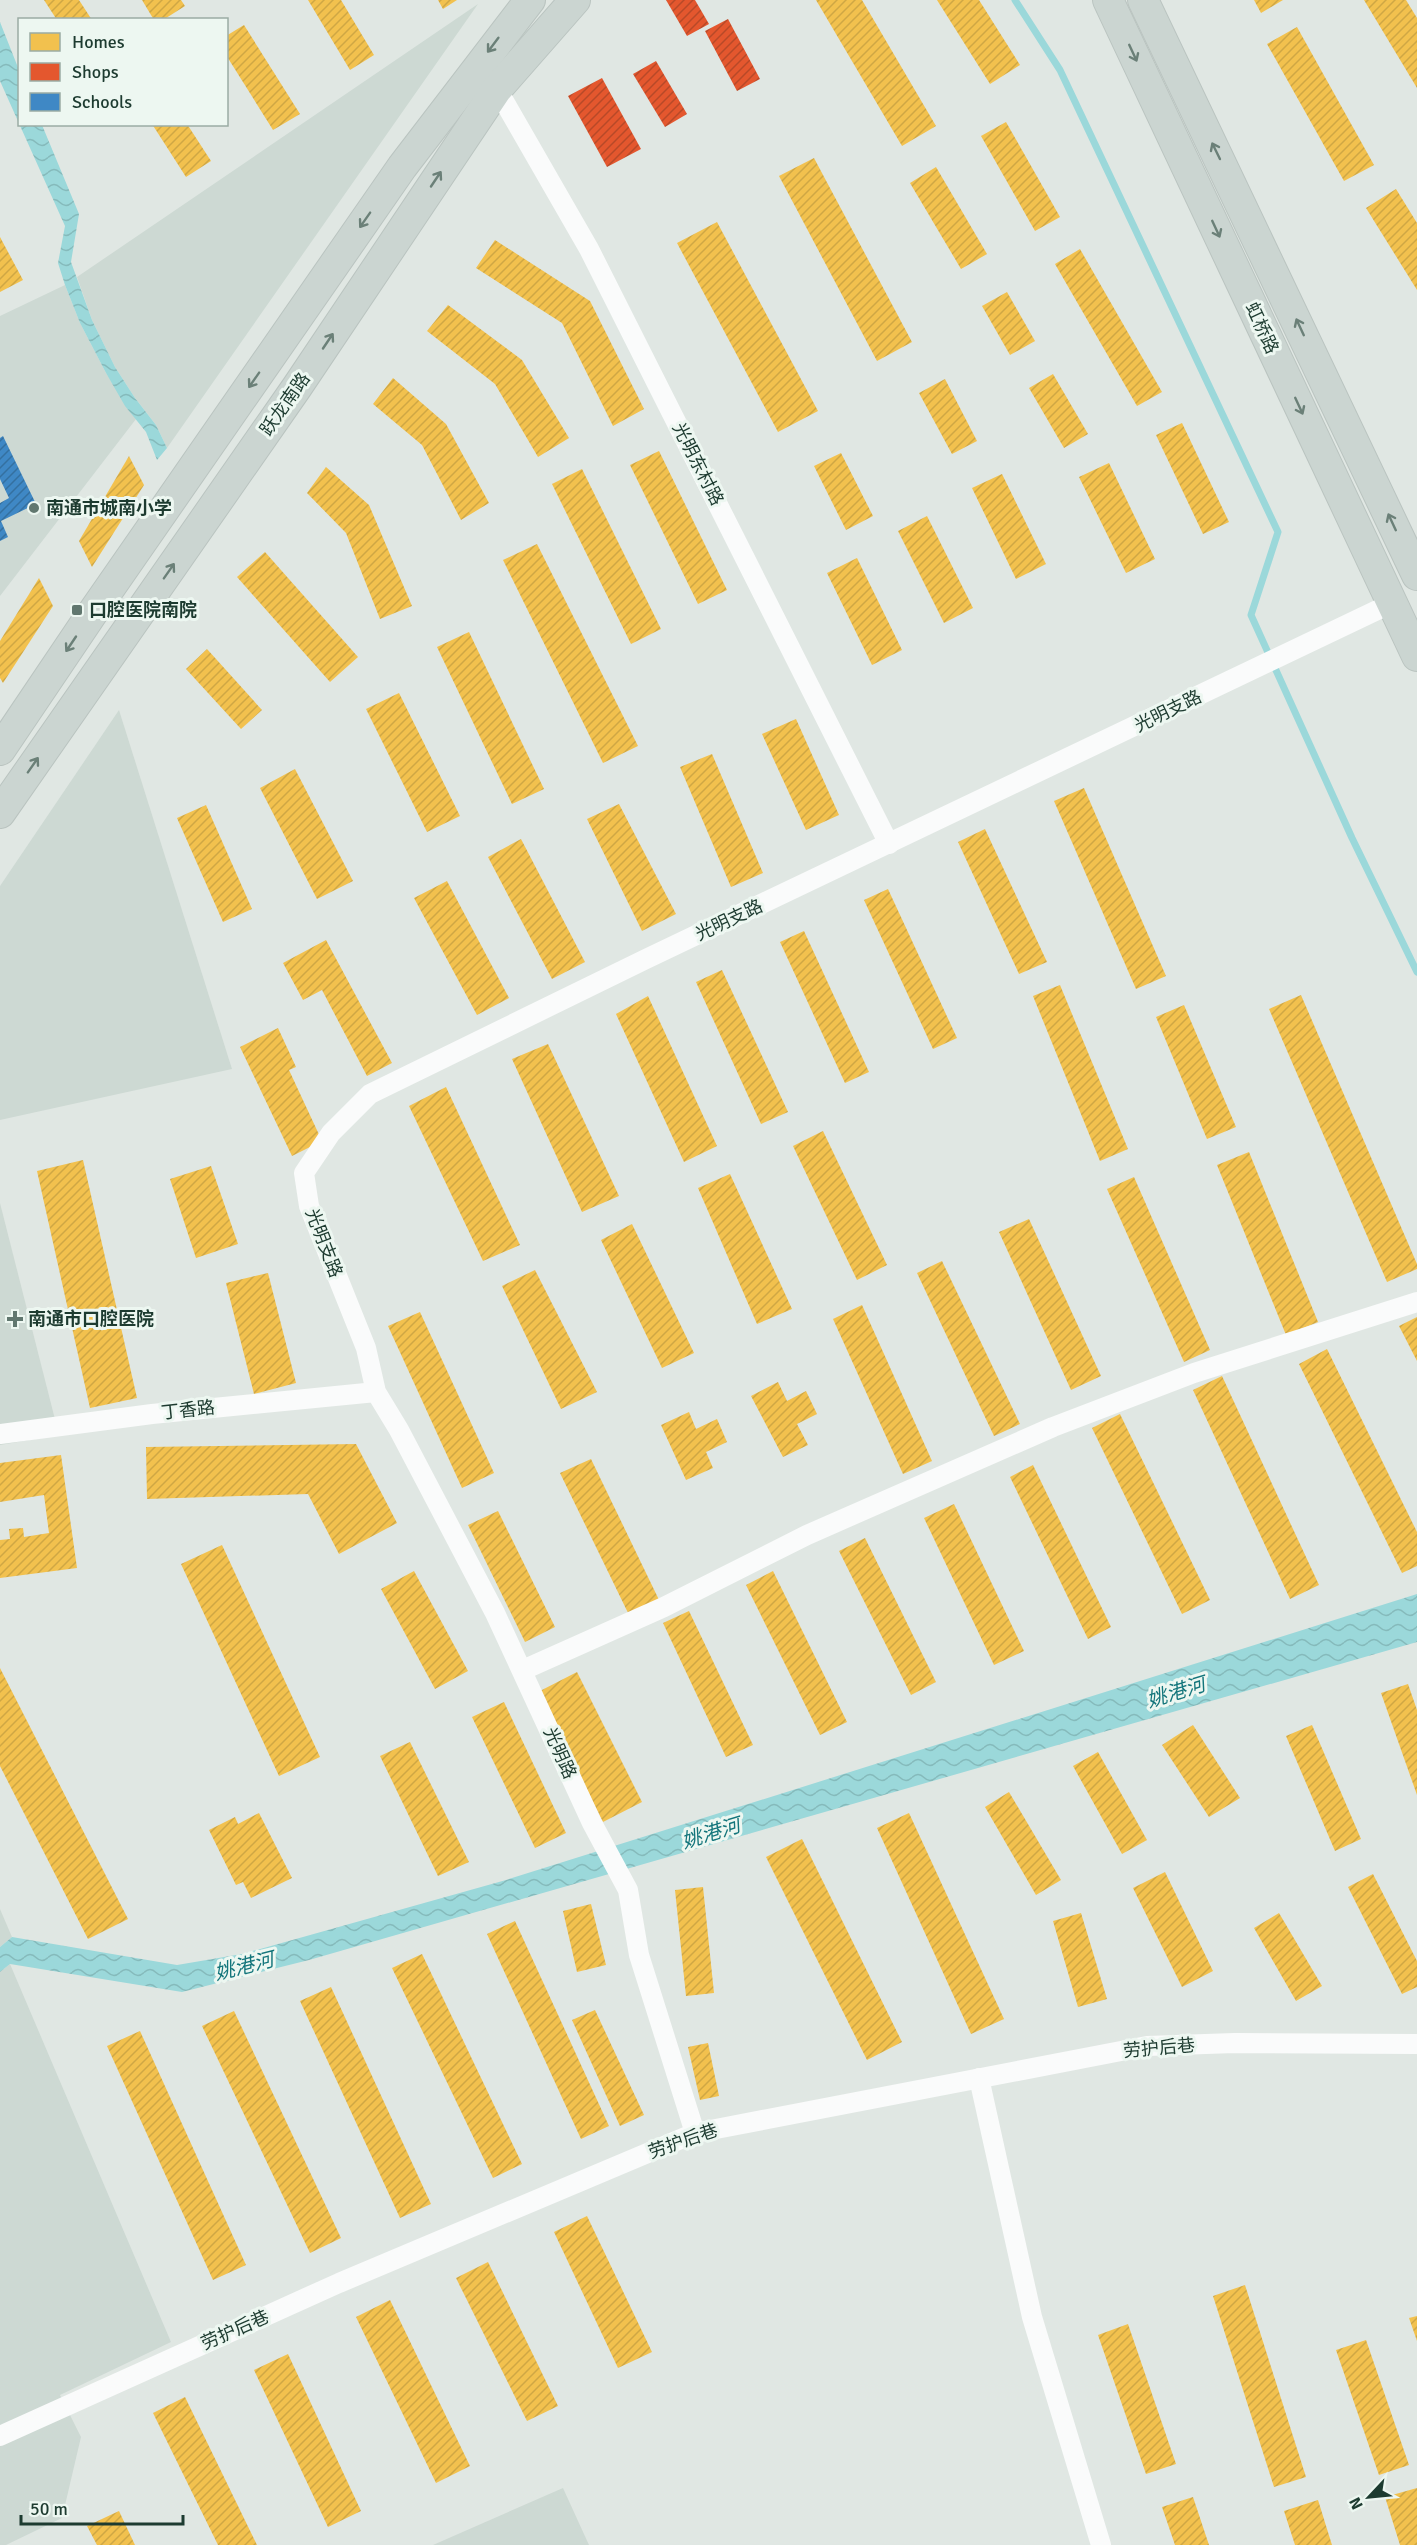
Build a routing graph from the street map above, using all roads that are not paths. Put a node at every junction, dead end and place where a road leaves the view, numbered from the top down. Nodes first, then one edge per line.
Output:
1 (530, 0) edge
2 (575, 0) edge
3 (1108, 0) edge
4 (1143, 0) edge
5 (497, 89) junction
6 (1417, 575) edge
7 (1392, 603) junction
8 (1417, 656) edge
9 (0, 750) edge
10 (0, 813) edge
11 (889, 844) junction
12 (1417, 1302) edge
13 (376, 1392) junction
14 (0, 1434) edge
15 (523, 1670) junction
16 (1417, 2044) edge
17 (979, 2078) junction
18 (695, 2133) junction
19 (0, 2436) edge
20 (1101, 2545) edge

1 -> 9 main road
2 - 5 main road, 跃龙南路
3 -> 7 main road, 虹桥路
6 -> 4 main road, 虹桥路
10 -> 5 main road, 跃龙南路
5 - 11 street, 光明东村路
7 - 8 main road, 虹桥路
7 - 11 street, 光明支路
11 - 13 street, 光明支路
12 - 15 street
13 - 14 street, 丁香路
13 - 15 street, 光明路
15 - 18 street, 光明路
16 - 17 street, 劳护后巷
17 - 18 street, 劳护后巷
17 - 20 street
18 - 19 street, 劳护后巷

